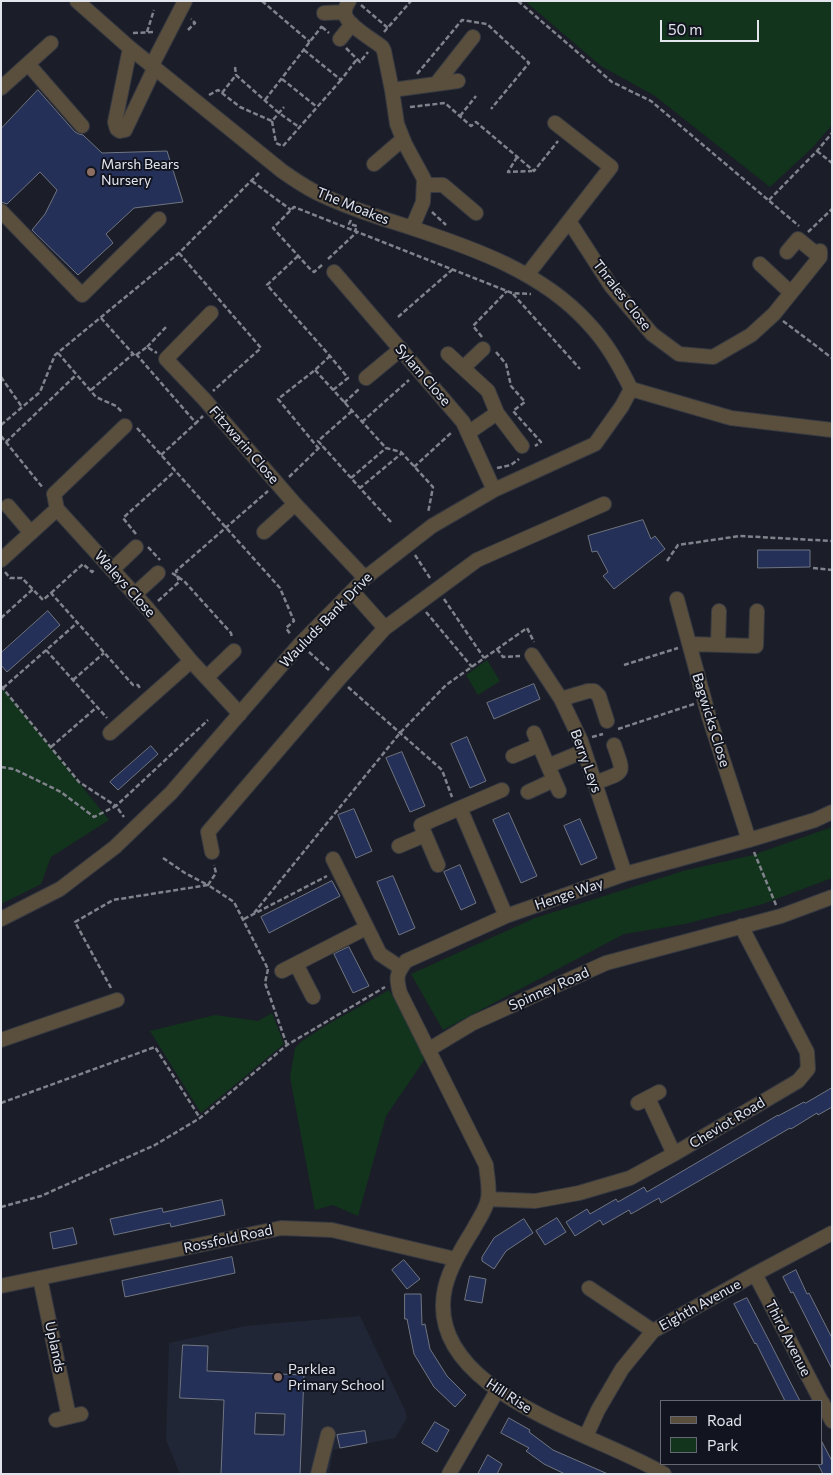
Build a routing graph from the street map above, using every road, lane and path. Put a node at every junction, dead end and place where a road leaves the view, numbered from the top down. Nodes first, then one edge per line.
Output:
1 (77, 1) edge
2 (185, 1) edge
3 (262, 1) edge
4 (356, 1) edge
5 (411, 1) edge
6 (518, 1) edge
7 (154, 10) dead end
8 (324, 13) joint
9 (349, 13) edge
10 (388, 28) junction
11 (129, 30) dead end
12 (148, 32) junction
13 (167, 35) junction
14 (473, 37) dead end
15 (310, 42) junction
16 (376, 42) junction
17 (51, 43) dead end
18 (342, 43) joint
19 (130, 48) junction
20 (304, 50) junction
21 (357, 58) junction
22 (28, 64) junction
23 (154, 66) junction
24 (235, 68) dead end
25 (236, 75) junction
26 (282, 79) junction
27 (341, 80) junction
28 (458, 81) dead end
29 (436, 84) junction
30 (1, 89) edge
31 (392, 90) junction
32 (222, 93) junction
33 (476, 96) dead end
34 (265, 100) junction
35 (197, 102) junction
36 (284, 107) dead end
37 (317, 107) junction
38 (410, 107) dead end
39 (279, 113) junction
40 (460, 116) junction
41 (272, 121) junction
42 (82, 126) dead end
43 (299, 127) junction
44 (560, 127) joint
45 (832, 133) edge
46 (403, 139) junction
47 (817, 150) junction
48 (517, 157) junction
49 (832, 163) edge
50 (374, 164) dead end
51 (534, 171) junction
52 (259, 173) dead end
53 (252, 180) junction
54 (424, 185) junction
55 (769, 200) junction
56 (421, 207) junction
57 (832, 209) edge
58 (291, 210) junction
59 (1, 211) edge
60 (476, 213) dead end
61 (159, 219) dead end
62 (569, 221) junction
63 (412, 228) junction
64 (801, 228) dead end
65 (357, 232) junction
66 (807, 233) dead end
67 (454, 243) junction
68 (786, 252) dead end
69 (179, 253) junction
70 (298, 256) junction
71 (760, 264) dead end
72 (453, 270) junction
73 (334, 272) dead end
74 (527, 275) junction
75 (544, 287) junction
76 (506, 291) junction
77 (512, 293) junction
78 (791, 293) junction
79 (212, 312) dead end
80 (774, 314) junction
81 (101, 317) junction
82 (398, 317) dead end
83 (167, 326) dead end
84 (487, 346) junction
85 (147, 347) junction
86 (401, 349) junction
87 (58, 353) junction
88 (135, 354) junction
89 (448, 354) dead end
90 (330, 356) junction
91 (832, 358) edge
92 (166, 359) junction
93 (463, 368) junction
94 (580, 369) dead end
95 (314, 370) junction
96 (76, 374) junction
97 (1, 377) edge
98 (366, 381) joint
99 (415, 387) dead end
100 (333, 390) junction
101 (631, 390) junction
102 (90, 391) junction
103 (207, 402) junction
104 (344, 403) junction
105 (22, 407) junction
106 (352, 411) junction
107 (497, 413) junction
108 (362, 422) junction
109 (129, 423) junction
110 (196, 423) junction
111 (1, 425) edge
112 (446, 425) dead end
113 (832, 430) edge
114 (468, 433) junction
115 (1, 436) edge
116 (6, 442) junction
117 (322, 445) junction
118 (386, 448) junction
119 (319, 449) junction
120 (525, 451) junction
121 (402, 453) junction
122 (161, 455) junction
123 (414, 467) junction
124 (175, 471) junction
125 (485, 471) junction
126 (352, 478) junction
127 (278, 485) junction
128 (360, 488) junction
129 (494, 490) junction
130 (54, 494) junction
131 (295, 504) junction
132 (604, 504) dead end
133 (8, 506) dead end
134 (57, 510) junction
135 (392, 522) dead end
136 (432, 526) junction
137 (226, 528) junction
138 (264, 532) dead end
139 (32, 533) junction
140 (832, 541) edge
141 (142, 544) junction
142 (413, 552) dead end
143 (2, 559) edge
144 (668, 562) dead end
145 (108, 565) junction
146 (161, 567) junction
147 (813, 568) dead end
148 (832, 570) edge
149 (178, 577) junction
150 (365, 578) junction
151 (33, 589) junction
152 (437, 589) junction
153 (352, 591) junction
154 (51, 593) junction
155 (135, 594) junction
156 (678, 599) dead end
157 (419, 603) junction
158 (148, 609) junction
159 (719, 611) dead end
160 (757, 611) dead end
161 (1, 618) edge
162 (78, 623) junction
163 (385, 628) junction
164 (293, 637) dead end
165 (690, 644) junction
166 (718, 645) junction
167 (498, 649) junction
168 (46, 650) junction
169 (306, 650) dead end
170 (234, 651) joint
171 (104, 653) junction
172 (532, 655) junction
173 (484, 658) junction
174 (191, 661) junction
175 (624, 665) dead end
176 (472, 667) junction
177 (207, 677) junction
178 (339, 679) junction
179 (73, 680) junction
180 (2, 687) edge
181 (148, 699) junction
182 (561, 700) junction
183 (704, 700) junction
184 (97, 707) junction
185 (240, 714) junction
186 (208, 720) dead end
187 (113, 731) joint
188 (611, 732) junction
189 (400, 734) junction
190 (583, 746) junction
191 (51, 748) junction
192 (513, 756) dead end
193 (548, 766) junction
194 (1, 767) edge
195 (595, 783) junction
196 (502, 790) dead end
197 (528, 792) dead end
198 (116, 806) junction
199 (460, 808) junction
200 (832, 812) edge
201 (124, 817) dead end
202 (423, 830) junction
203 (749, 840) junction
204 (399, 846) dead end
205 (212, 852) joint
206 (163, 858) dead end
207 (333, 859) joint
208 (438, 865) dead end
209 (625, 874) junction
210 (208, 885) junction
211 (832, 897) edge
212 (254, 913) junction
213 (506, 916) junction
214 (781, 916) junction
215 (1, 919) edge
216 (244, 919) junction
217 (742, 926) junction
218 (366, 928) junction
219 (296, 964) junction
220 (401, 968) junction
221 (275, 970) junction
222 (387, 986) dead end
223 (313, 997) dead end
224 (117, 1000) joint
225 (1, 1040) edge
226 (288, 1045) junction
227 (428, 1050) junction
228 (648, 1098) dead end
229 (1, 1103) edge
230 (200, 1118) junction
231 (674, 1154) junction
232 (488, 1199) junction
233 (1, 1206) edge
234 (832, 1233) edge
235 (455, 1259) junction
236 (755, 1274) junction
237 (40, 1278) junction
238 (1, 1286) edge
239 (589, 1288) dead end
240 (653, 1331) junction
241 (497, 1391) junction
242 (821, 1400) edge
243 (823, 1404) edge
244 (69, 1417) dead end
245 (832, 1421) edge
246 (328, 1434) dead end
247 (586, 1436) junction
248 (318, 1474) edge
249 (449, 1474) edge
250 (664, 1474) edge

1 - 19 street, The Moakes
2 - 13 street
3 - 15 path
4 - 10 path
5 - 10 path
6 - 55 path
7 - 12 path
8 - 9 street
8 - 15 path
9 - 16 street
9 - 18 street
10 - 16 path
11 - 12 path
12 - 13 path
13 - 23 street
14 - 29 street
15 - 20 path
16 - 21 path
16 - 31 street
17 - 22 street
18 - 21 path
19 - 23 street, The Moakes
19 - 23 street
20 - 26 path
20 - 27 path
21 - 27 path
22 - 30 street
22 - 42 street
23 - 35 street, The Moakes
24 - 25 path
25 - 32 path
25 - 34 path
26 - 34 path
26 - 37 path
27 - 37 path
28 - 29 street
29 - 31 street
31 - 46 street
32 - 35 path
32 - 41 path
33 - 40 path
34 - 39 path
35 - 63 street, The Moakes
36 - 39 path
37 - 43 path
38 - 40 path
39 - 41 path
39 - 43 path
40 - 48 path
41 - 43 path
44 - 51 path
44 - 62 street
45 - 47 path
46 - 50 street
46 - 54 street
47 - 49 path
47 - 55 path
48 - 51 path
48 - 51 path
52 - 53 path
53 - 58 path
53 - 69 path
54 - 56 street
54 - 60 street
55 - 64 path
56 - 63 street
56 - 67 path
57 - 66 path
58 - 65 path
58 - 70 path
59 - 61 street
62 - 74 street
62 - 80 street, Thrales Close
63 - 67 street, The Moakes
65 - 70 path
65 - 72 path
67 - 74 street, The Moakes
68 - 78 street, Thrales Close
69 - 81 path
69 - 103 path
70 - 90 path
71 - 78 street
72 - 76 path
72 - 82 path
73 - 86 street, Sylam Close
74 - 75 street, The Moakes
75 - 77 path
75 - 101 street, The Moakes
76 - 77 path
76 - 84 path
77 - 94 path
78 - 80 street, Thrales Close
79 - 92 street
80 - 91 path
81 - 87 path
81 - 88 path
83 - 85 path
84 - 93 street
84 - 120 path
85 - 88 path
85 - 92 path
86 - 98 street
86 - 114 street, Sylam Close
87 - 96 path
87 - 105 path
88 - 102 path
88 - 110 path
89 - 93 street
90 - 95 path
90 - 100 path
92 - 103 street, Fitzwarin Close
93 - 107 street
95 - 100 path
95 - 119 path
96 - 102 path
96 - 116 path
97 - 105 path
98 - 104 path
99 - 108 path
100 - 104 path
101 - 113 street
101 - 129 street, Wauluds Bank Drive
102 - 109 path
103 - 110 path
103 - 127 street, Fitzwarin Close
104 - 106 path
105 - 111 path
106 - 108 path
106 - 117 path
107 - 114 street
107 - 120 street
108 - 118 path
109 - 122 path
109 - 130 street
110 - 122 path
112 - 123 path
114 - 125 street, Sylam Close
115 - 116 path
116 - 130 path
117 - 119 path
117 - 126 path
118 - 121 path
118 - 126 path
119 - 127 path
120 - 125 path
121 - 123 path
121 - 128 path
122 - 124 path
123 - 136 path
124 - 137 path
124 - 141 path
125 - 129 street, Sylam Close
126 - 128 path
127 - 131 street, Fitzwarin Close
127 - 137 path
128 - 135 path
129 - 136 street, Wauluds Bank Drive
130 - 134 street
131 - 138 street
131 - 150 street, Fitzwarin Close
132 - 152 street
133 - 139 street
134 - 139 street
134 - 145 street, Waleys Close
136 - 150 street, Wauluds Bank Drive
137 - 149 path
137 - 164 path
139 - 143 street
140 - 144 path
141 - 145 street
141 - 146 path
142 - 152 path
143 - 151 path
145 - 154 path
145 - 155 street, Waleys Close
146 - 149 path
146 - 155 street
147 - 148 path
149 - 158 path
149 - 170 path
150 - 153 street, Wauluds Bank Drive
151 - 154 path
151 - 161 path
152 - 157 street
152 - 173 path
153 - 163 street
153 - 185 street, Wauluds Bank Drive
154 - 162 path
155 - 158 street, Waleys Close
156 - 165 street, Bagwicks Close
157 - 163 street
157 - 176 path
158 - 174 street, Waleys Close
159 - 166 street
160 - 166 street
162 - 168 path
162 - 171 path
163 - 178 street
165 - 166 street
165 - 175 path
165 - 183 street, Bagwicks Close
167 - 172 path
167 - 172 path
167 - 173 path
168 - 179 path
168 - 180 path
169 - 178 path
170 - 177 street
171 - 179 path
171 - 181 path
172 - 182 street, Berry Leys
173 - 176 path
174 - 177 street, Waleys Close
174 - 181 street
176 - 189 path
177 - 185 street, Waleys Close
178 - 189 path
178 - 205 street
179 - 184 path
180 - 191 path
181 - 187 street
182 - 188 street
182 - 190 street, Berry Leys
183 - 188 path
183 - 203 street, Bagwicks Close
184 - 187 path
184 - 191 path
185 - 215 street, Wauluds Bank Drive
186 - 198 path
188 - 190 path
188 - 195 street
189 - 199 path
189 - 212 path
190 - 193 street
190 - 195 street, Berry Leys
191 - 198 path
192 - 193 street
193 - 197 street
194 - 198 path
195 - 209 street, Berry Leys
196 - 199 street
198 - 201 path
199 - 202 street
199 - 213 street
200 - 203 street, Henge Way
202 - 204 street
202 - 208 street
203 - 209 street, Henge Way
203 - 214 path
205 - 210 path
206 - 210 path
207 - 212 path
207 - 218 street
209 - 213 street, Henge Way
210 - 216 path
210 - 224 path
211 - 214 street, Spinney Road
212 - 216 path
213 - 220 street, Henge Way
214 - 217 street, Spinney Road
216 - 221 path
217 - 227 street, Spinney Road
217 - 231 street, Cheviot Road
218 - 219 street
218 - 220 street
219 - 221 street
219 - 223 street
220 - 227 street
221 - 226 path
222 - 226 path
224 - 225 street
226 - 230 path
227 - 232 street
228 - 231 street
229 - 230 path
230 - 233 path
231 - 232 street, Cheviot Road
232 - 235 street, Hill Rise
234 - 236 street, Eighth Avenue
235 - 237 street, Rossfold Road
235 - 241 street, Hill Rise
236 - 240 street, Eighth Avenue
236 - 242 street, Third Avenue
237 - 238 street, Rossfold Road
237 - 244 street, Uplands
239 - 240 street
240 - 247 street, Eighth Avenue
241 - 247 street, Hill Rise
241 - 249 street
243 - 245 street, Third Avenue
246 - 248 street
247 - 250 street, Hill Rise

